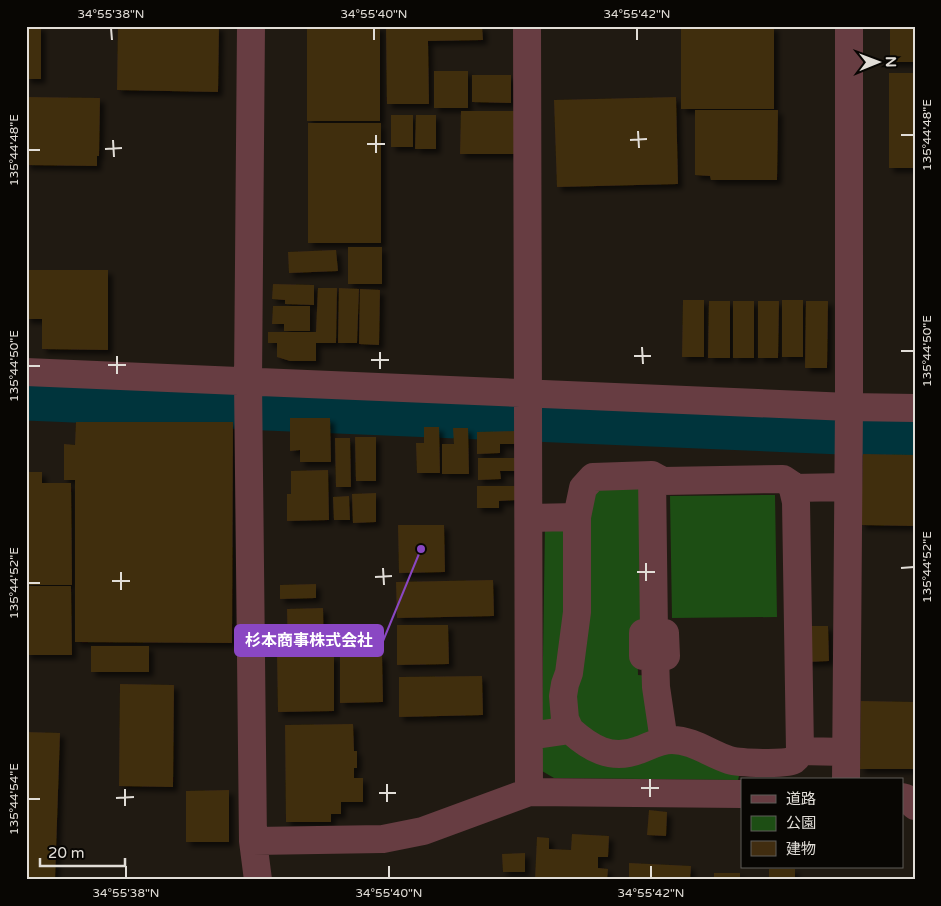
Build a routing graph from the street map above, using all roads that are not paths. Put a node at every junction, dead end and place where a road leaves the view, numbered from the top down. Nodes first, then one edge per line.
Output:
1 (251, 26) edge
2 (527, 26) edge
3 (849, 26) edge
4 (26, 372) edge
5 (248, 381) junction
6 (528, 407) junction
7 (849, 407) junction
8 (915, 408) edge
9 (652, 475) junction
10 (848, 487) junction
11 (793, 488) junction
12 (577, 517) junction
13 (529, 518) junction
14 (570, 730) junction
15 (529, 736) junction
16 (664, 741) junction
17 (846, 752) junction
18 (794, 764) edge
19 (846, 778) edge
20 (529, 792) junction
21 (741, 794) edge
22 (904, 798) edge
23 (915, 806) edge
24 (253, 841) junction
25 (258, 880) edge

1 - 5 street
2 - 6 street
3 - 7 street
4 - 5 street
5 - 6 street
5 - 24 street
6 - 7 street
6 - 13 street
7 - 8 street
7 - 10 street
9 - 11 street
9 - 12 street
9 - 16 street
10 - 11 street
10 - 17 street
11 - 18 street
12 - 13 street
12 - 14 street
13 - 15 street
14 - 15 street
14 - 16 street
15 - 20 street
16 - 18 street
17 - 18 street
17 - 19 street
20 - 21 street
20 - 24 street
22 - 23 street
24 - 25 street

